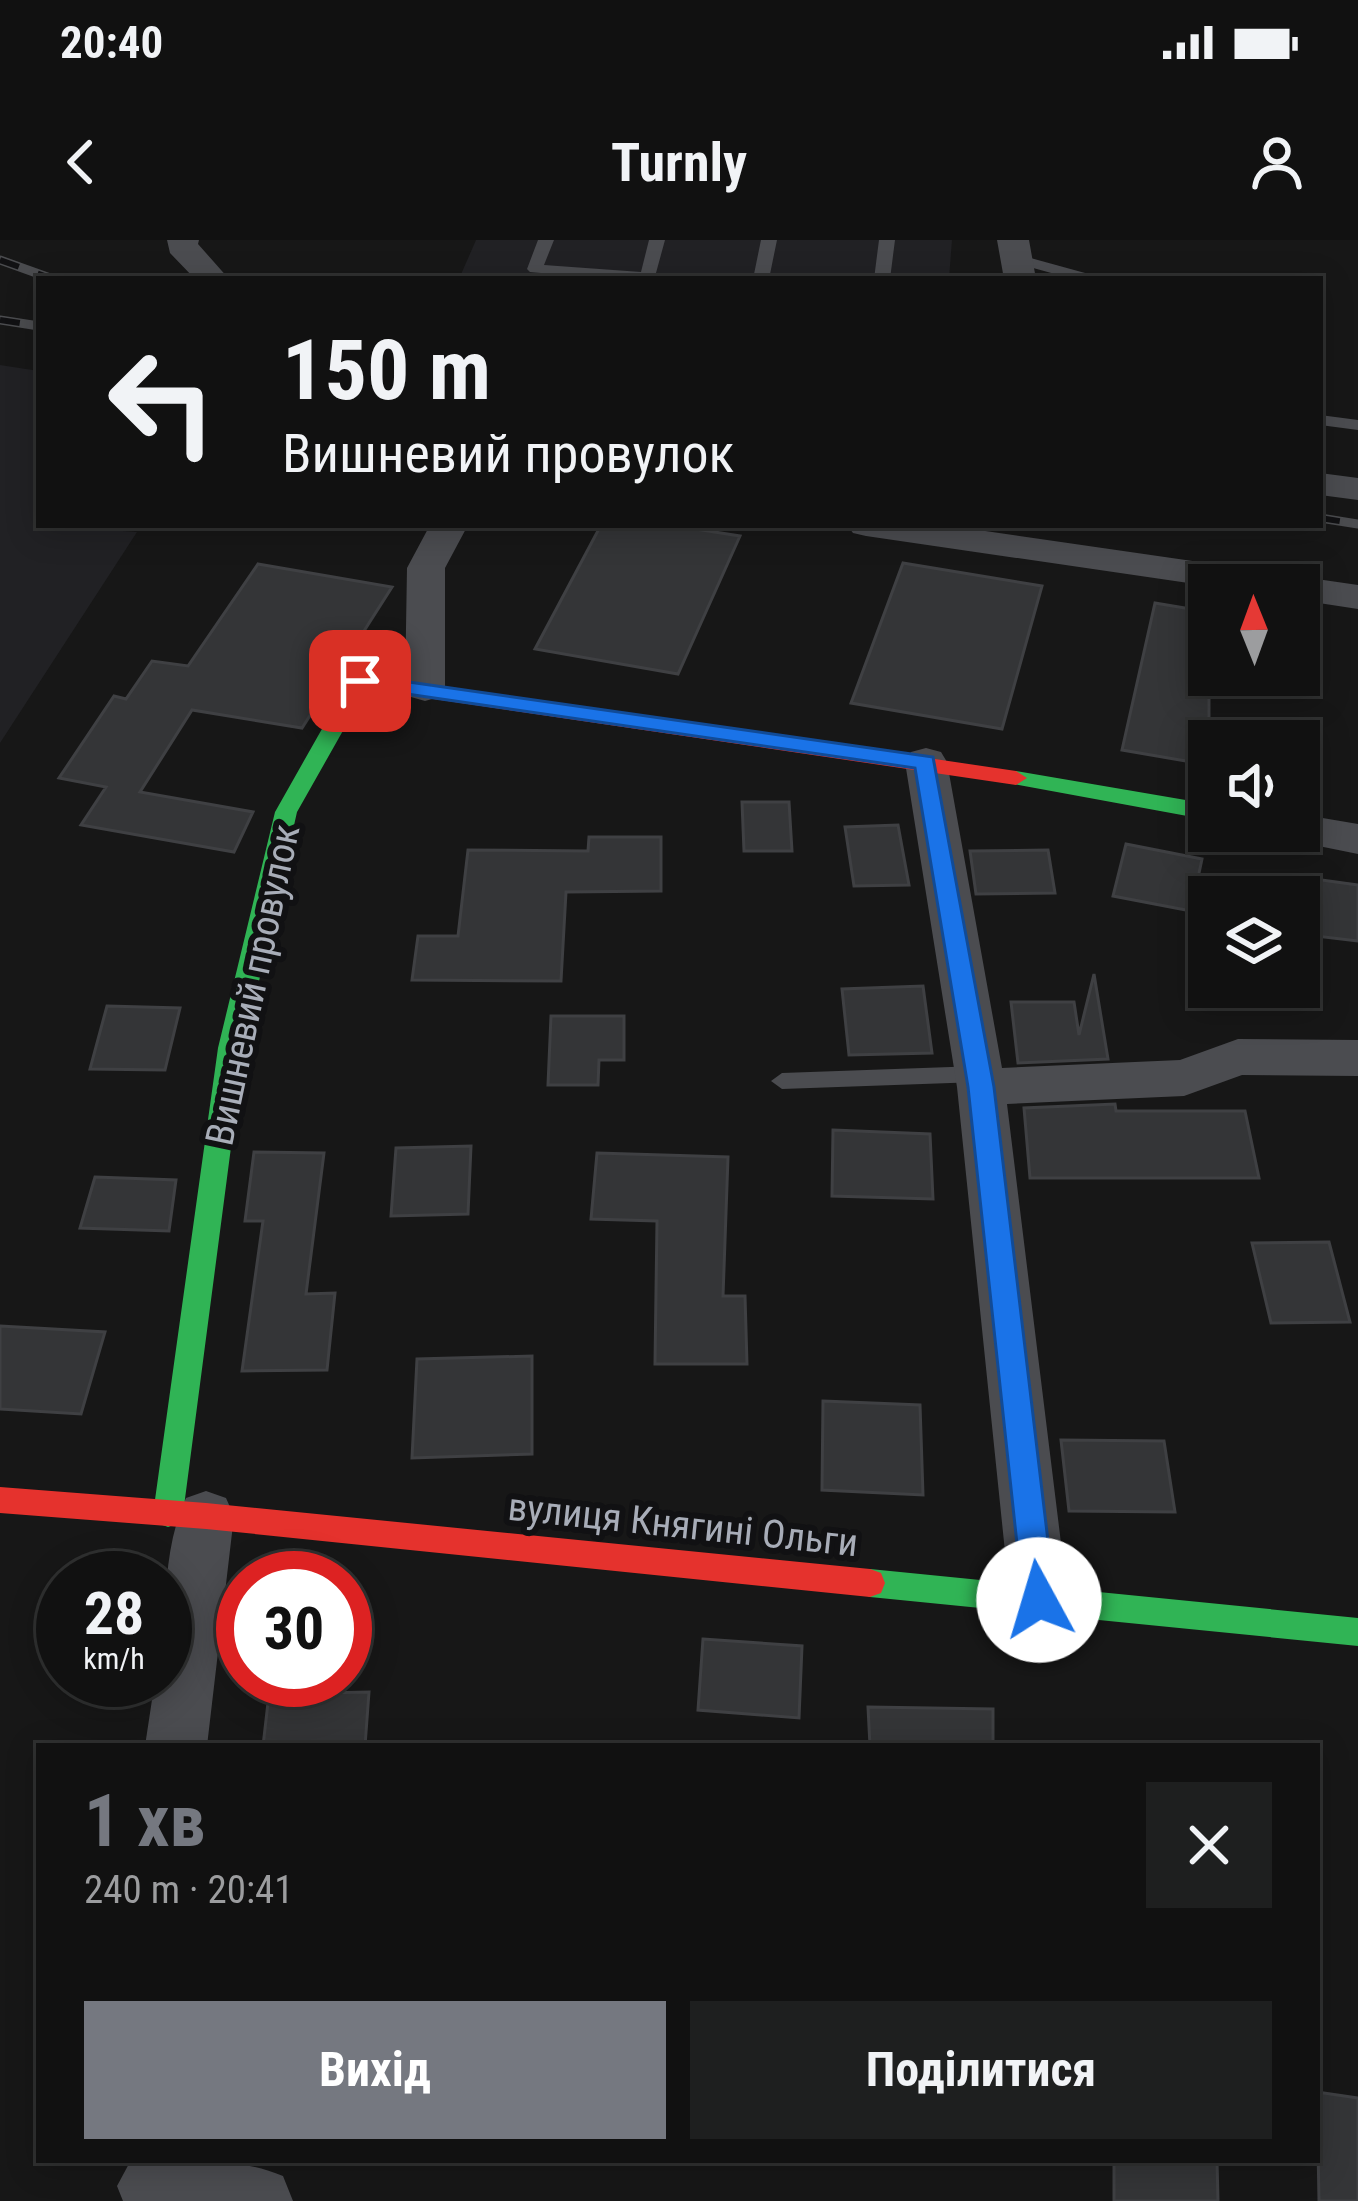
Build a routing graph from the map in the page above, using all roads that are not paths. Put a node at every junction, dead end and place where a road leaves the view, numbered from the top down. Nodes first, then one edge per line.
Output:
1 (546, 240) edge
2 (658, 240) edge
3 (769, 240) edge
4 (887, 240) edge
5 (182, 243) edge
6 (1016, 259) edge
7 (210, 276) edge
8 (622, 276) edge
9 (648, 276) edge
10 (762, 276) edge
11 (882, 276) edge
12 (1080, 276) edge
13 (1323, 420) edge
14 (1358, 425) edge
15 (1323, 484) edge
16 (1358, 489) edge
17 (447, 528) edge
18 (887, 528) edge
19 (1188, 572) edge
20 (1320, 591) edge
21 (1358, 597) edge
22 (425, 688) junction
23 (926, 762) junction
24 (1188, 808) edge
25 (1320, 833) edge
26 (1358, 839) edge
27 (1358, 1058) edge
28 (782, 1081) dead end
29 (980, 1081) junction
30 (0, 1500) edge
31 (187, 1515) junction
32 (1039, 1600) junction
33 (1358, 1631) edge
34 (176, 1743) edge
35 (152, 2182) edge
36 (258, 2201) edge

1 - 8 lane
2 - 9 lane
3 - 10 lane
4 - 11 lane
5 - 7 street
6 - 12 lane
13 - 14 lane
15 - 16 street
17 - 22 street
18 - 19 street
20 - 21 street
22 - 23 street, Вишневий провулок
22 - 31 street, Вишневий провулок
23 - 24 street, Вишневий провулок
23 - 29 street
25 - 26 street
27 - 29 street
28 - 29 lane
29 - 32 street
30 - 31 street, вулиця Княгині Ольги
31 - 32 street, вулиця Княгині Ольги
31 - 34 street
32 - 33 street, вулиця Княгині Ольги
35 - 36 street

